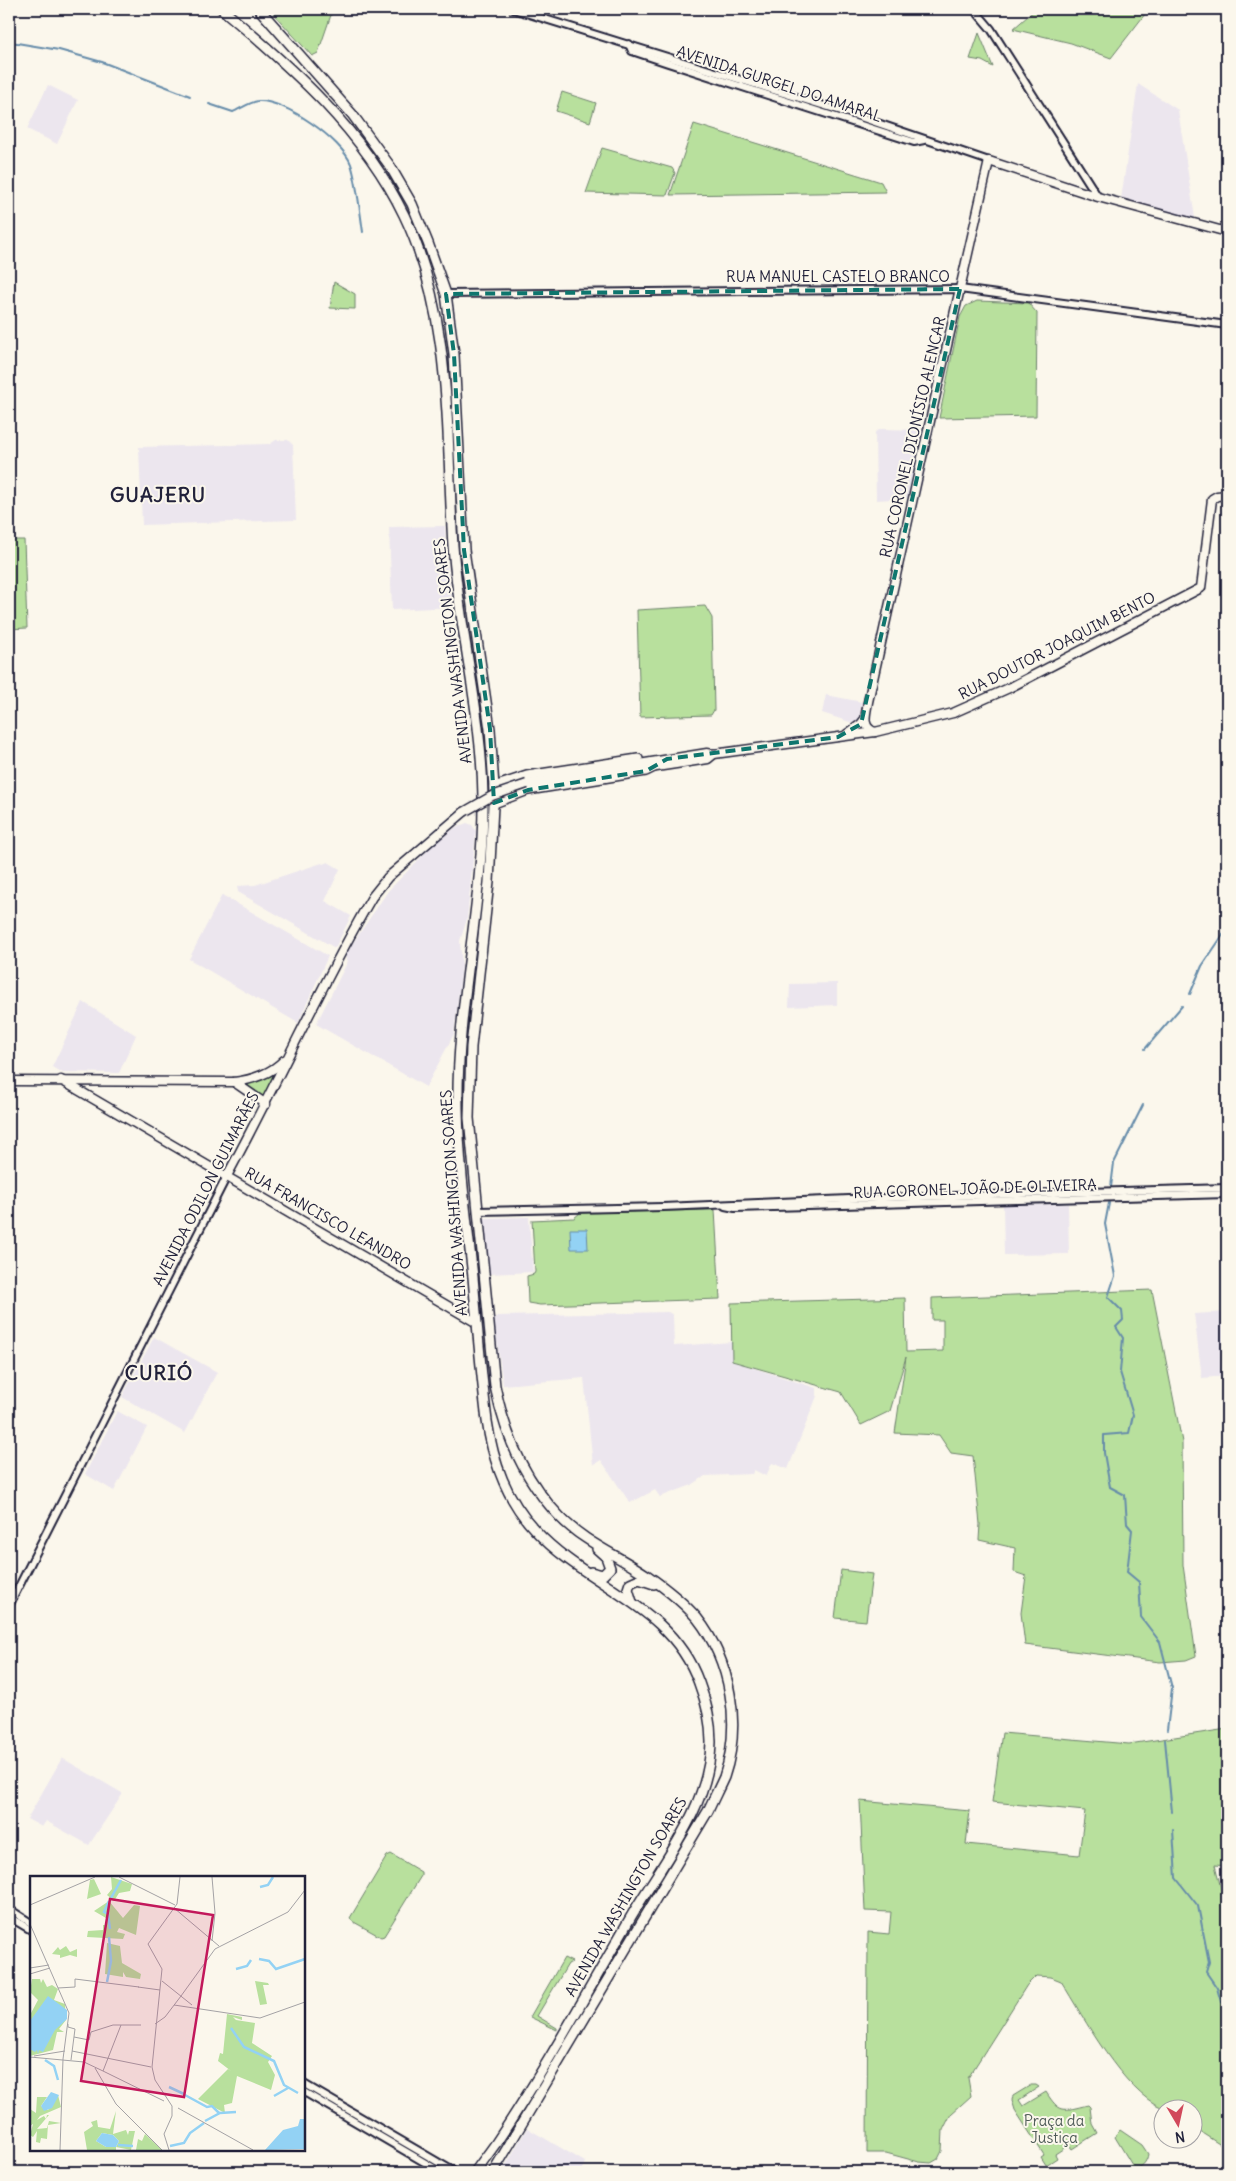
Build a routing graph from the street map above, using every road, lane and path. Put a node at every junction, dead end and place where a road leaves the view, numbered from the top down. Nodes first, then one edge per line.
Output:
1 (222, 9) edge
2 (259, 9) edge
3 (513, 9) edge
4 (974, 9) edge
5 (989, 161) junction
6 (1098, 197) junction
7 (1227, 232) edge
8 (960, 289) junction
9 (446, 294) junction
10 (1227, 325) edge
11 (1226, 495) edge
12 (865, 719) junction
13 (875, 732) junction
14 (838, 737) junction
15 (714, 754) junction
16 (636, 763) junction
17 (654, 767) junction
18 (494, 787) junction
19 (494, 803) junction
20 (464, 812) joint
21 (287, 1056) junction
22 (61, 1080) junction
23 (9, 1081) edge
24 (89, 1081) junction
25 (234, 1082) junction
26 (82, 1093) junction
27 (266, 1104) junction
28 (227, 1176) junction
29 (1227, 1188) edge
30 (1227, 1194) edge
31 (724, 1205) junction
32 (477, 1211) junction
33 (476, 1322) junction
34 (581, 1534) junction
35 (581, 1570) junction
36 (661, 1586) junction
37 (632, 1602) junction
38 (9, 1606) edge
39 (9, 1909) edge
40 (9, 1917) edge
41 (30, 1922) edge
42 (30, 1929) edge
43 (305, 2085) edge
44 (305, 2093) edge
45 (492, 2149) junction
46 (493, 2171) edge
47 (441, 2172) edge
48 (455, 2172) edge
49 (475, 2172) edge
50 (481, 2172) edge

1 - 33 highway, AVENIDA WASHINGTON SOARES
2 - 9 highway, AVENIDA WASHINGTON SOARES
3 - 5 street, AVENIDA GURGEL DO AMARAL
4 - 6 street
5 - 6 main road, AVENIDA GURGEL DO AMARAL
5 - 8 main road, RUA CORONEL DIONÍSIO ALENCAR
6 - 7 main road, AVENIDA GURGEL DO AMARAL
8 - 9 street, RUA MANUEL CASTELO BRANCO
8 - 10 street, RUA MANUEL CASTELO BRANCO
8 - 12 main road, RUA CORONEL DIONÍSIO ALENCAR
9 - 18 highway, AVENIDA WASHINGTON SOARES
11 - 13 main road, RUA DOUTOR JOAQUIM BENTO
12 - 13 main road
12 - 14 main road
13 - 14 main road, RUA DOUTOR JOAQUIM BENTO
14 - 15 main road, RUA DOUTOR JOAQUIM BENTO
15 - 16 main road, RUA DOUTOR JOAQUIM BENTO
15 - 17 main road, RUA DOUTOR JOAQUIM BENTO
16 - 17 main road, RUA DOUTOR JOAQUIM BENTO
16 - 18 highway
16 - 20 main road, RUA DOUTOR JOAQUIM BENTO, bridge
17 - 19 highway
18 - 19 highway, AVENIDA WASHINGTON SOARES
19 - 32 highway, AVENIDA WASHINGTON SOARES
20 - 21 main road, AVENIDA ODILON GUIMARÃES
21 - 25 main road
21 - 27 main road, AVENIDA ODILON GUIMARÃES
22 - 23 main road
22 - 24 main road
22 - 26 main road, RUA FRANCISCO LEANDRO
24 - 25 main road
24 - 26 main road
25 - 27 main road
26 - 28 main road, RUA FRANCISCO LEANDRO
27 - 28 main road, AVENIDA ODILON GUIMARÃES
28 - 33 main road, RUA FRANCISCO LEANDRO
28 - 38 street, AVENIDA ODILON GUIMARÃES
29 - 31 street, RUA CORONEL JOÃO DE OLIVEIRA
30 - 31 street, RUA CORONEL JOÃO DE OLIVEIRA
31 - 32 street, RUA CORONEL JOÃO DE OLIVEIRA
32 - 34 highway, AVENIDA WASHINGTON SOARES
33 - 35 highway, AVENIDA WASHINGTON SOARES
34 - 35 highway
34 - 36 highway, AVENIDA WASHINGTON SOARES
35 - 37 highway, AVENIDA WASHINGTON SOARES
36 - 37 highway
36 - 46 highway, AVENIDA WASHINGTON SOARES
37 - 45 highway, AVENIDA WASHINGTON SOARES
39 - 41 street
40 - 42 street
43 - 48 street
44 - 47 street
45 - 49 highway, AVENIDA WASHINGTON SOARES
45 - 50 highway

